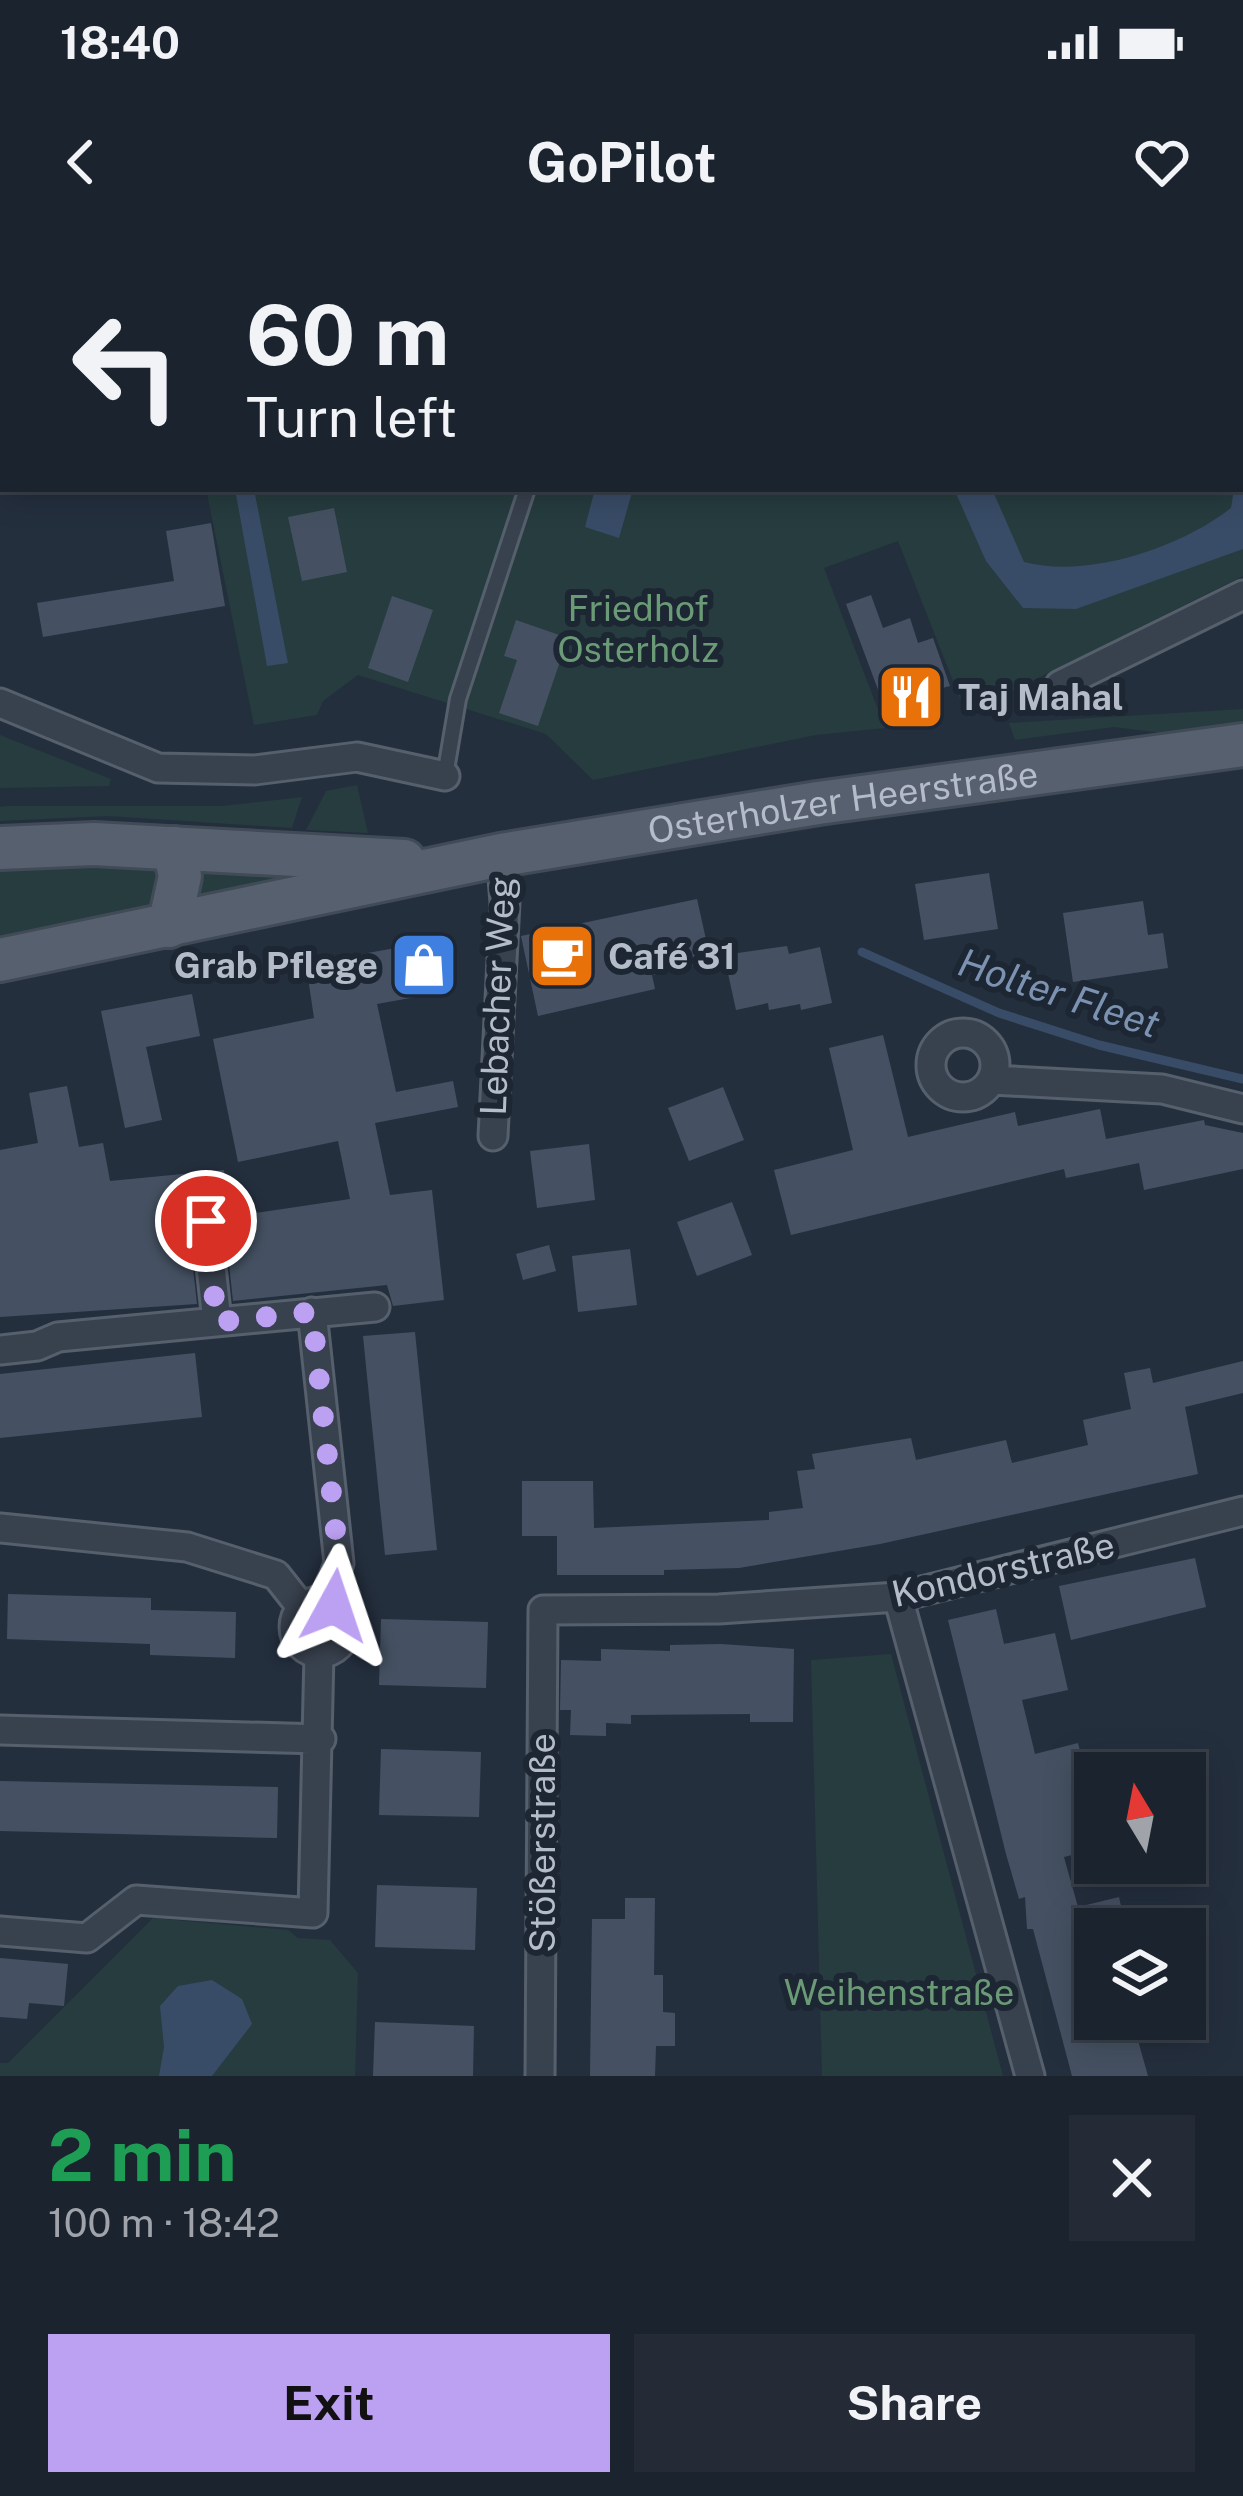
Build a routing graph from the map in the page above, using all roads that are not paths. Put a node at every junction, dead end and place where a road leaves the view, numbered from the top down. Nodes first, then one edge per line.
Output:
1 (526, 492) edge
2 (1243, 595) edge
3 (1060, 685) dead end
4 (0, 703) edge
5 (1243, 746) edge
6 (445, 776) joint
7 (0, 848) edge
8 (174, 848) junction
9 (501, 855) junction
10 (447, 866) junction
11 (169, 926) junction
12 (0, 960) edge
13 (992, 1080) dead end
14 (1243, 1109) edge
15 (493, 1136) dead end
16 (206, 1221) dead end
17 (375, 1306) dead end
18 (312, 1312) junction
19 (217, 1322) junction
20 (0, 1350) edge
21 (1243, 1511) edge
22 (0, 1528) edge
23 (898, 1597) junction
24 (314, 1605) junction
25 (543, 1610) joint
26 (319, 1653) junction
27 (0, 1730) edge
28 (321, 1739) junction
29 (0, 1931) edge
30 (540, 2076) edge
31 (1030, 2076) edge

1 - 6 lane
2 - 3 street
4 - 6 street
5 - 9 main road, Osterholzer Heerstraße
7 - 8 main road, Osterholzer Heerstraße
8 - 10 main road, Osterholzer Heerstraße
8 - 11 main road
9 - 10 main road, Osterholzer Heerstraße
9 - 15 street, Lebacher Weg
10 - 11 main road, Osterholzer Heerstraße
11 - 12 main road, Osterholzer Heerstraße
13 - 14 street
16 - 19 street
17 - 18 street
18 - 19 street
18 - 24 street
19 - 20 street
21 - 23 street, Kondorstraße
22 - 24 street
23 - 25 street, Kondorstraße
23 - 31 street
24 - 26 street
24 - 26 street
25 - 30 street, Stößerstraße
26 - 28 street
27 - 28 street
28 - 29 street

